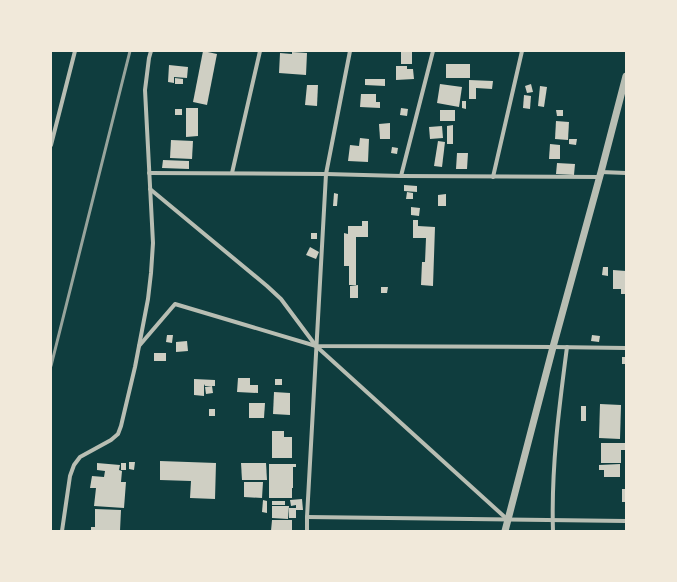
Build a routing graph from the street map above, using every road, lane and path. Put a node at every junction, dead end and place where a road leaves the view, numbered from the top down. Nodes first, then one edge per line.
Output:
1 (75, 51) edge
2 (151, 51) edge
3 (260, 51) edge
4 (350, 51) edge
5 (433, 51) edge
6 (522, 51) edge
7 (626, 76) edge
8 (51, 145) edge
9 (626, 172) edge
10 (149, 173) junction
11 (232, 173) junction
12 (326, 174) junction
13 (601, 175) junction
14 (401, 176) junction
15 (493, 176) junction
16 (150, 189) junction
17 (139, 346) junction
18 (316, 346) junction
19 (553, 347) junction
20 (567, 347) junction
21 (626, 348) edge
22 (306, 517) junction
23 (508, 520) junction
24 (553, 521) junction
25 (626, 521) edge
26 (62, 531) edge
27 (306, 531) edge
28 (505, 531) edge
29 (554, 531) edge

1 - 8 street
2 - 10 street
3 - 11 street
4 - 12 street
5 - 14 street
6 - 15 street
7 - 13 street
9 - 13 street
10 - 11 street
10 - 16 street
11 - 12 street
12 - 14 street
12 - 18 street
13 - 15 street
13 - 19 street
14 - 15 street
16 - 17 street
16 - 18 street
17 - 18 street
17 - 26 street
18 - 19 street
18 - 22 street
18 - 23 street
19 - 20 street
19 - 23 street
20 - 21 street
20 - 24 street
22 - 23 street
22 - 27 street
23 - 24 street
23 - 28 street
24 - 25 street
24 - 29 street

